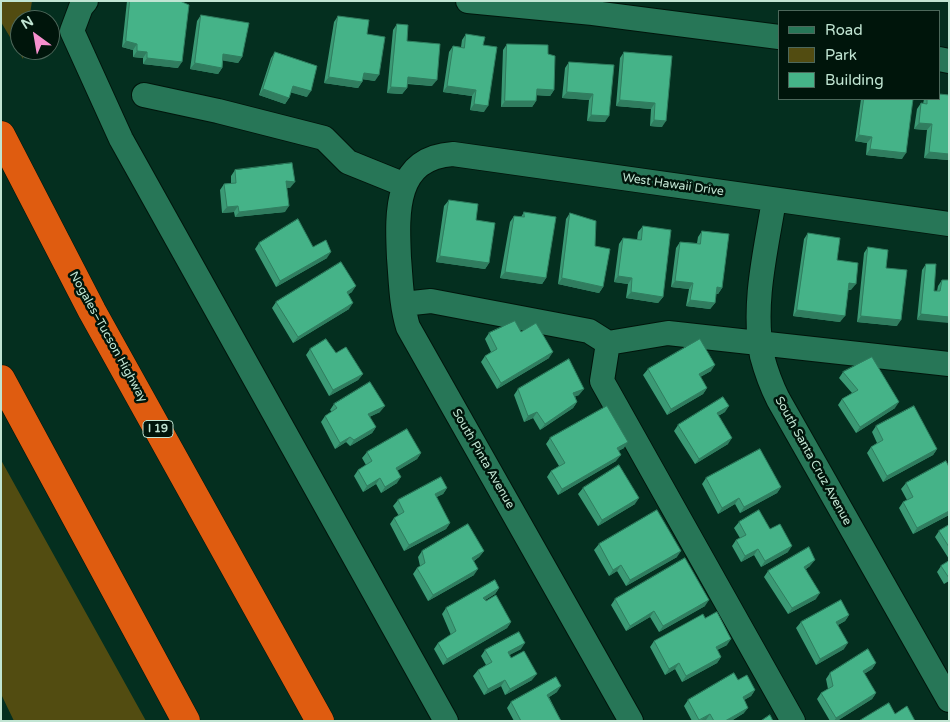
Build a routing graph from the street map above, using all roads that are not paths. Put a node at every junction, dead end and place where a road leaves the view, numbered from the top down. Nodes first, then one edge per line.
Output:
1 (86, 1) edge
2 (468, 1) edge
3 (778, 37) edge
4 (144, 95) dead end
5 (1, 135) edge
6 (406, 183) junction
7 (774, 200) junction
8 (949, 224) edge
9 (403, 304) junction
10 (608, 343) junction
11 (761, 344) junction
12 (949, 364) edge
13 (1, 378) edge
14 (949, 700) edge
15 (186, 721) edge
16 (320, 721) edge
17 (446, 721) edge
18 (631, 721) edge
19 (793, 721) edge

1 - 17 street
2 - 3 street
4 - 6 street
5 - 16 highway, Nogales–Tucson Highway / I 19
6 - 7 street, West Hawaii Drive
6 - 9 street, South Pinta Avenue
7 - 8 street, West Hawaii Drive
7 - 11 street, South Santa Cruz Avenue
9 - 10 street
9 - 18 street, South Pinta Avenue
10 - 11 street
10 - 19 street
11 - 12 street
11 - 14 street, South Santa Cruz Avenue
13 - 15 highway

